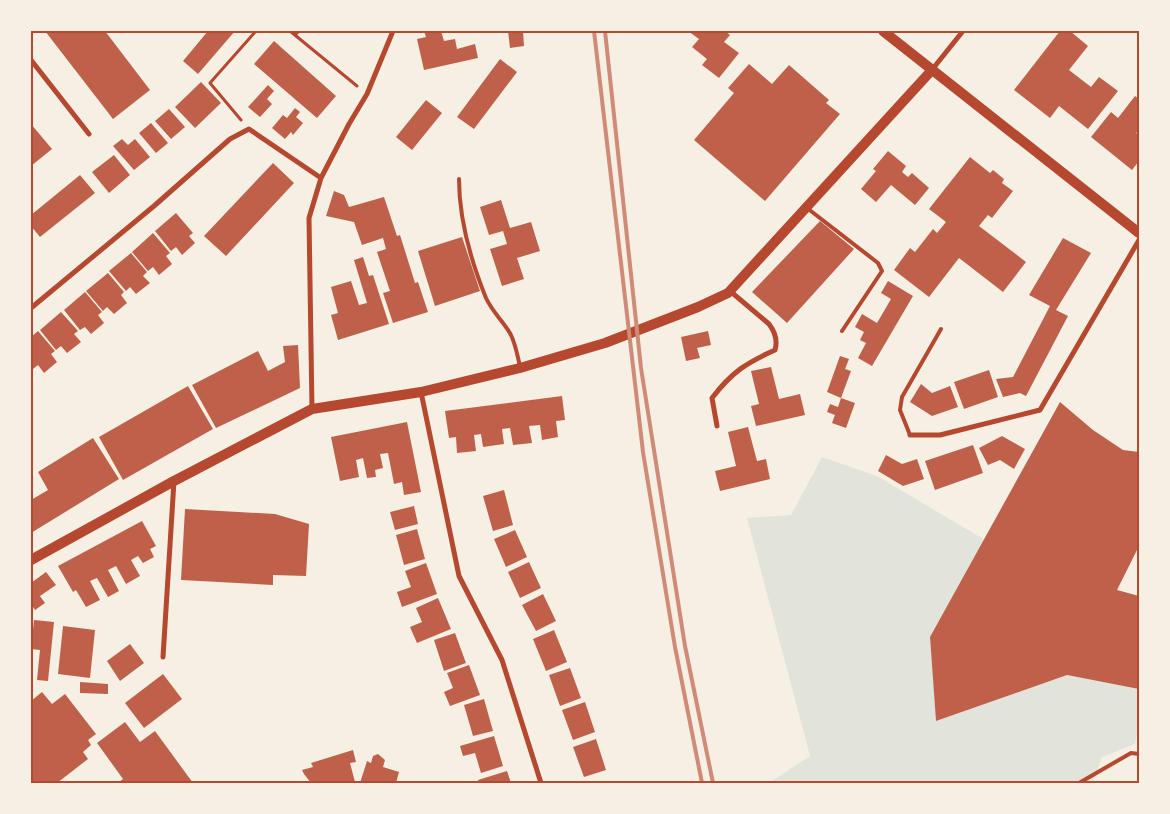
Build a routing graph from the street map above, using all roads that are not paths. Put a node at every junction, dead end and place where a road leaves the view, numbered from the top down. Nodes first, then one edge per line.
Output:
1 (392, 31) edge
2 (883, 31) edge
3 (963, 31) edge
4 (31, 60) edge
5 (931, 71) junction
6 (89, 134) dead end
7 (321, 178) junction
8 (459, 179) dead end
9 (807, 208) junction
10 (1139, 233) edge
11 (1139, 240) edge
12 (730, 291) junction
13 (31, 308) edge
14 (941, 329) dead end
15 (842, 331) dead end
16 (520, 368) junction
17 (422, 392) junction
18 (312, 409) junction
19 (716, 426) dead end
20 (910, 435) joint
21 (174, 481) junction
22 (31, 560) edge
23 (163, 657) dead end
24 (1139, 754) edge
25 (541, 783) edge
26 (1079, 783) edge

1 - 7 street
2 - 5 main road
3 - 5 street
4 - 6 street
5 - 9 main road
5 - 10 main road
7 - 13 street
7 - 18 street
8 - 16 lane
9 - 12 main road
9 - 15 lane
11 - 20 street
12 - 16 main road
12 - 19 street
14 - 20 lane
16 - 17 main road
17 - 18 main road
17 - 25 street
18 - 21 main road
21 - 22 main road
21 - 23 street
24 - 26 lane

